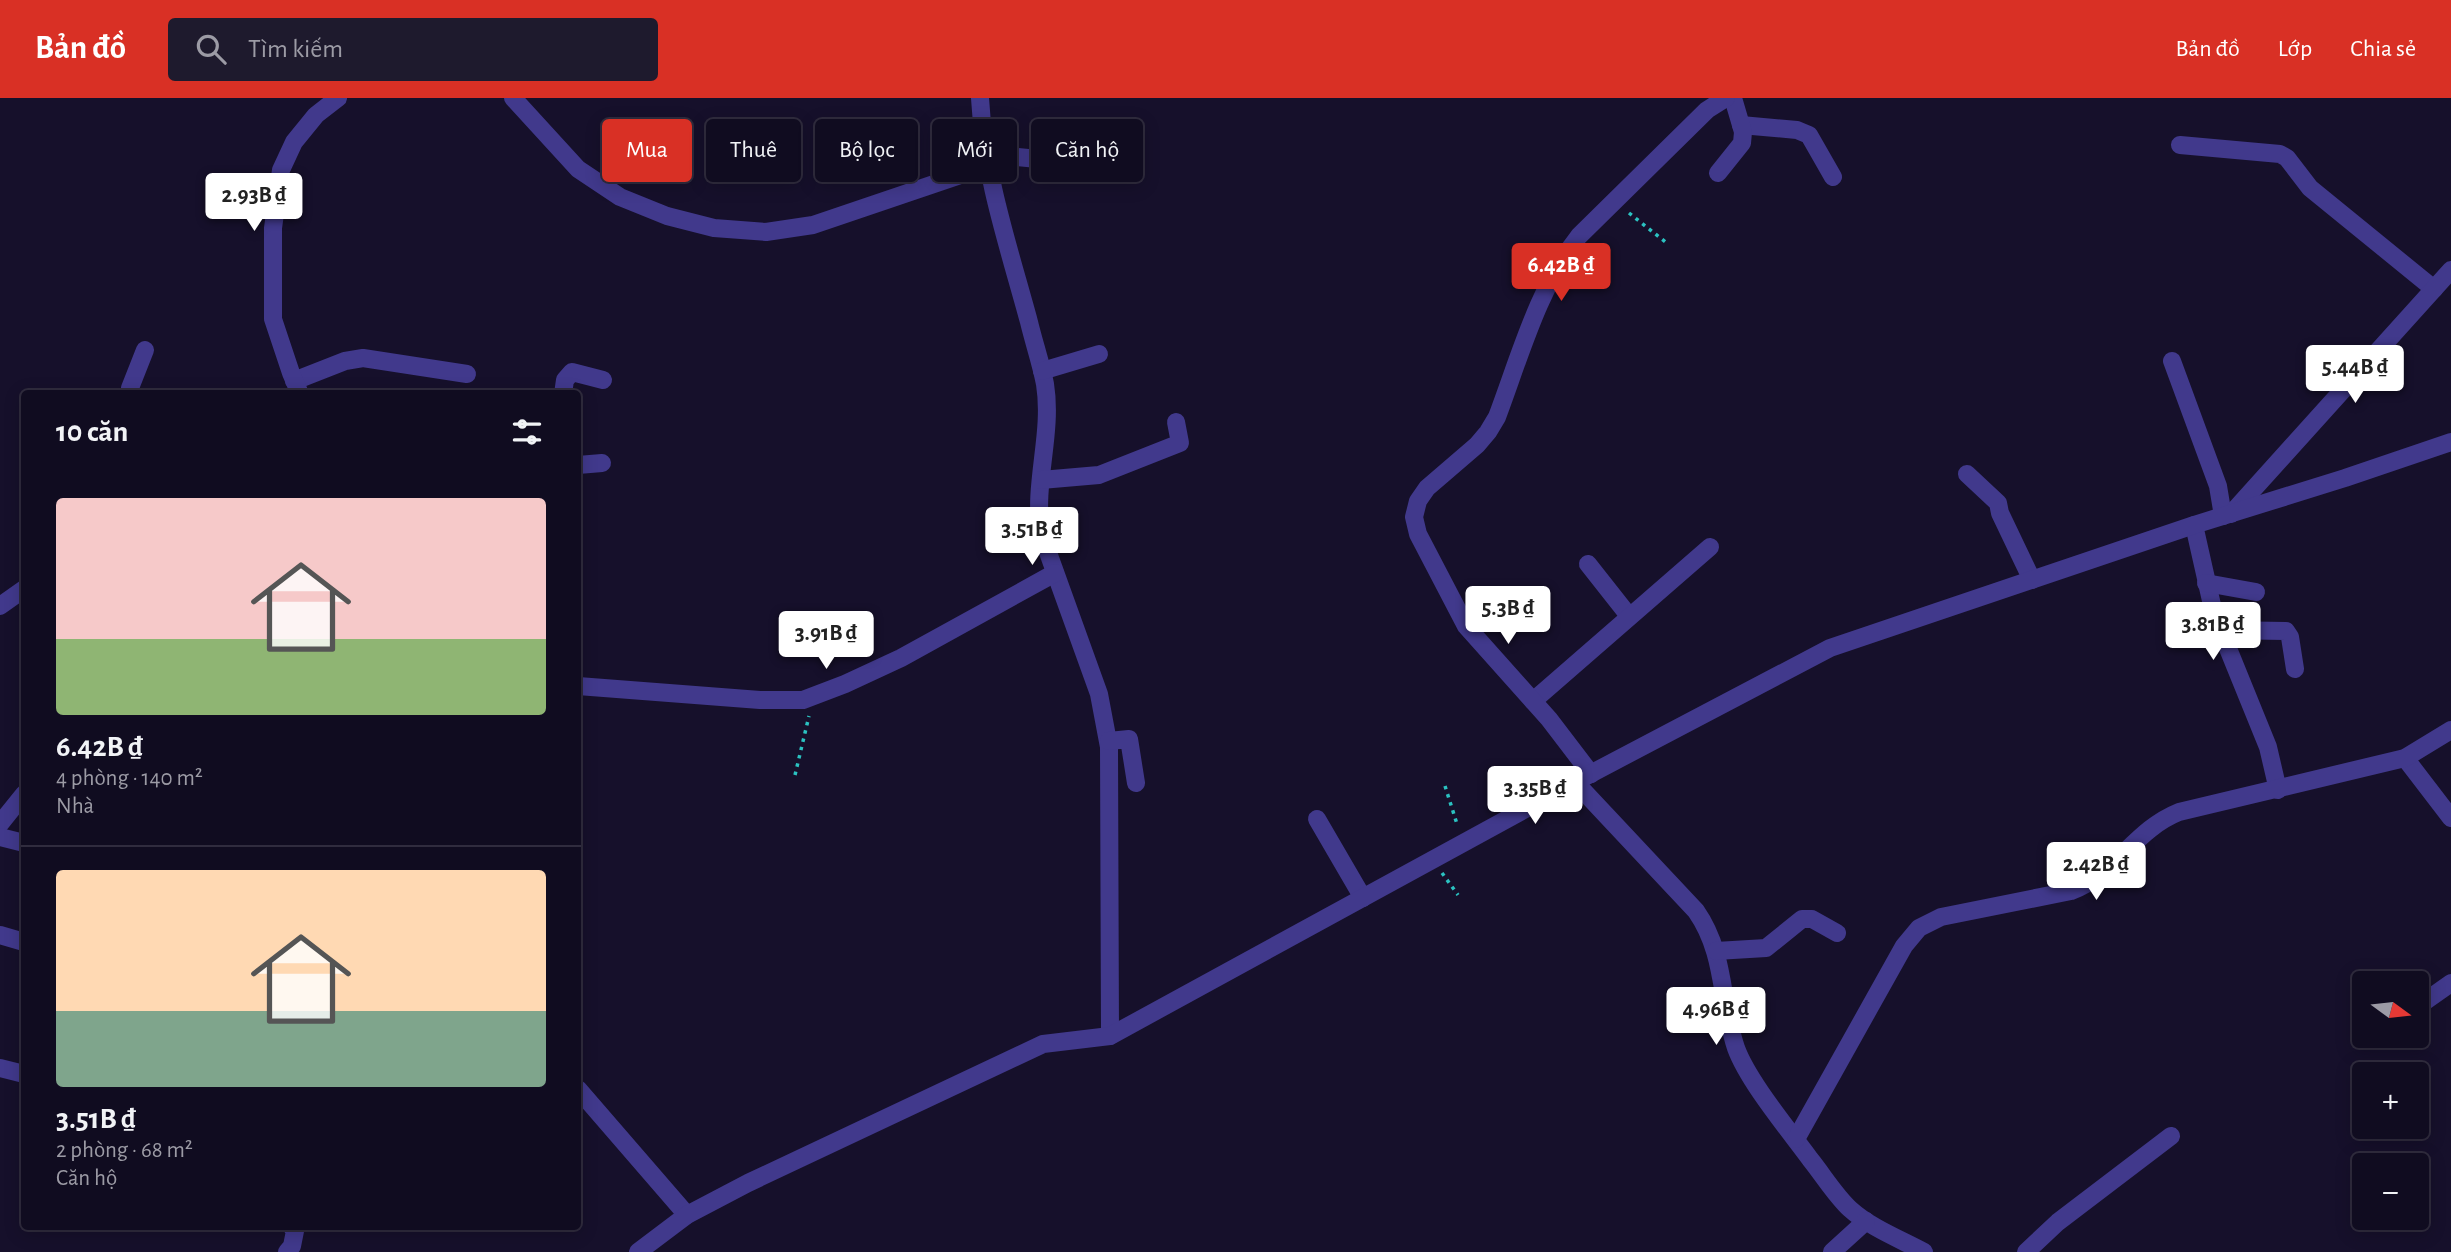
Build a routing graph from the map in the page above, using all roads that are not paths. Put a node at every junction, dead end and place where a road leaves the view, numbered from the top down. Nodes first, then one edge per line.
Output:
1 (338, 98) edge
2 (513, 98) edge
3 (980, 98) edge
4 (1726, 98) edge
5 (1733, 98) edge
6 (982, 119) edge
7 (1741, 125) junction
8 (2180, 145) dead end
9 (1718, 173) dead end
10 (1833, 177) dead end
11 (932, 180) edge
12 (992, 182) edge
13 (2451, 270) edge
14 (2434, 289) junction
15 (145, 350) dead end
16 (1099, 354) dead end
17 (2172, 361) dead end
18 (1042, 371) junction
19 (467, 374) dead end
20 (603, 380) dead end
21 (297, 387) edge
22 (130, 390) edge
23 (564, 390) edge
24 (1176, 422) dead end
25 (2451, 442) edge
26 (602, 463) dead end
27 (581, 465) edge
28 (1967, 474) dead end
29 (1041, 480) junction
30 (2227, 515) junction
31 (2194, 525) junction
32 (1710, 547) dead end
33 (1588, 564) dead end
34 (1055, 573) junction
35 (2032, 580) junction
36 (2206, 583) junction
37 (21, 591) edge
38 (2256, 592) dead end
39 (0, 606) edge
40 (1629, 616) junction
41 (2220, 630) junction
42 (2295, 669) dead end
43 (581, 686) edge
44 (1533, 701) junction
45 (2451, 730) edge
46 (1108, 741) junction
47 (2405, 758) junction
48 (1583, 778) junction
49 (1136, 783) dead end
50 (2278, 789) junction
51 (21, 798) edge
52 (2451, 818) edge
53 (1317, 819) dead end
54 (0, 824) edge
55 (0, 837) edge
56 (21, 842) edge
57 (1363, 898) junction
58 (1837, 933) dead end
59 (0, 935) edge
60 (21, 941) edge
61 (1716, 951) junction
62 (2451, 983) edge
63 (2429, 999) edge
64 (1110, 1036) junction
65 (0, 1068) edge
66 (21, 1073) edge
67 (581, 1092) edge
68 (2171, 1136) dead end
69 (1796, 1139) junction
70 (687, 1215) junction
71 (1866, 1221) junction
72 (294, 1230) edge
73 (287, 1252) edge
74 (638, 1252) edge
75 (1832, 1252) edge
76 (1924, 1252) edge
77 (2026, 1252) edge

1 - 21 street
2 - 11 street
3 - 6 street
4 - 44 street
5 - 7 street
7 - 9 street
7 - 10 street
8 - 14 street
12 - 18 street
13 - 14 street
14 - 30 street
15 - 22 street
16 - 18 street
17 - 30 street
18 - 29 street
19 - 21 street
20 - 23 street
24 - 29 street
25 - 30 street
26 - 27 street
28 - 35 street
29 - 34 street
30 - 31 street
31 - 35 street
31 - 36 street
32 - 40 street
33 - 40 street
34 - 43 street
34 - 46 street
35 - 48 street
36 - 38 street
36 - 41 street
37 - 39 street
40 - 44 street
41 - 42 street
41 - 50 street
44 - 48 street
45 - 47 street
46 - 49 street
46 - 64 street
47 - 50 street
47 - 52 street
48 - 57 street
48 - 61 street
50 - 69 street
51 - 54 street
53 - 57 street
55 - 56 street
57 - 64 street
58 - 61 street
59 - 60 street
61 - 69 street
62 - 63 street
64 - 70 street
65 - 66 street
67 - 70 street
68 - 77 street
69 - 71 street
70 - 74 street
71 - 75 street
71 - 76 street
72 - 73 street

